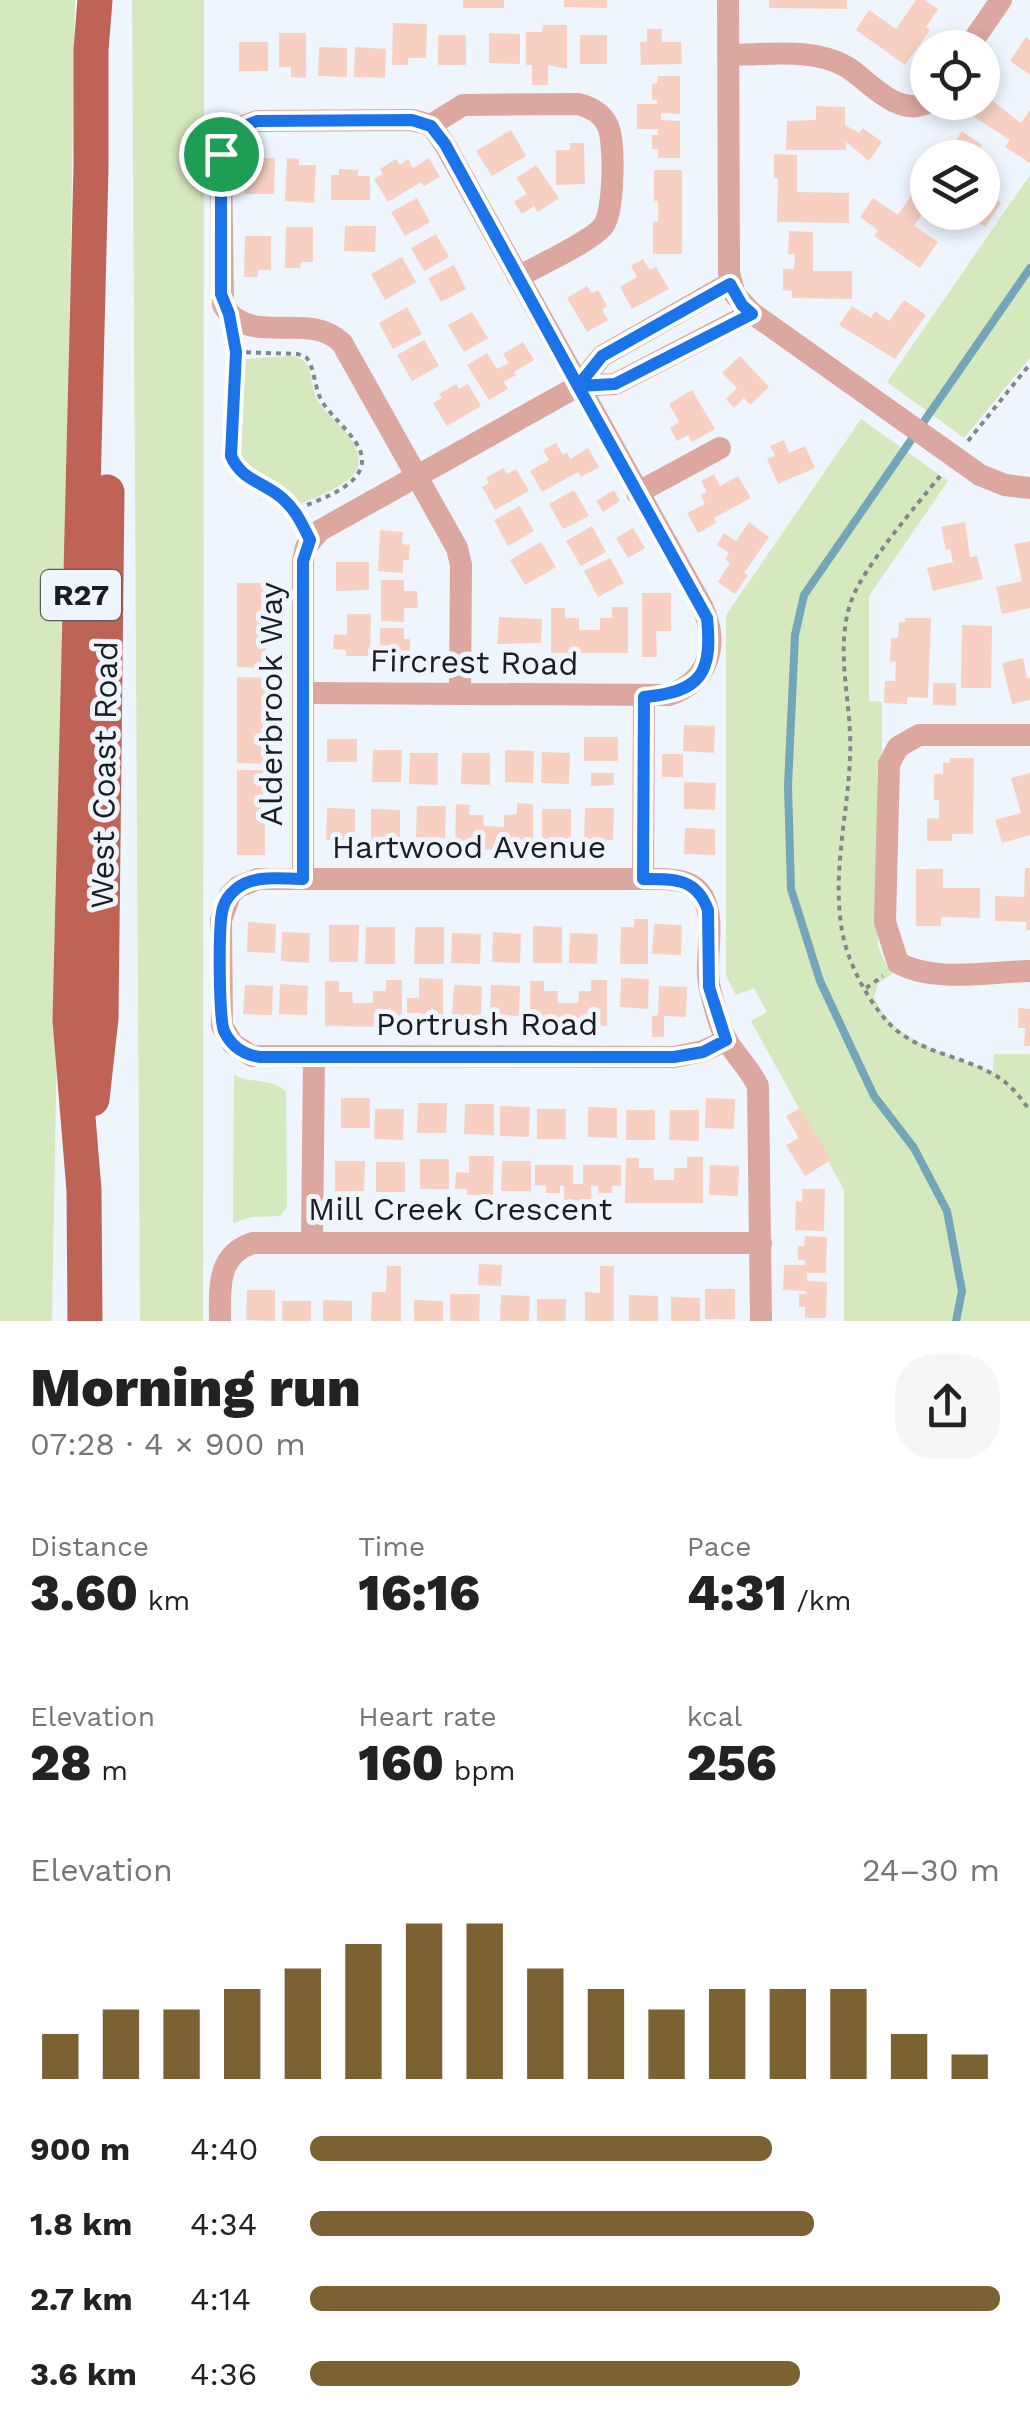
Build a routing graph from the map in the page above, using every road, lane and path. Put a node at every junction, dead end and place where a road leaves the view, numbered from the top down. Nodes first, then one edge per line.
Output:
1 (98, 0) edge
2 (728, 0) edge
3 (1002, 0) edge
4 (981, 30) edge
5 (729, 55) junction
6 (910, 107) edge
7 (431, 126) junction
8 (518, 277) junction
9 (730, 284) junction
10 (229, 314) junction
11 (752, 314) junction
12 (236, 352) junction
13 (578, 386) junction
14 (720, 448) dead end
15 (416, 478) junction
16 (1030, 488) edge
17 (637, 493) junction
18 (295, 510) junction
19 (310, 540) junction
20 (304, 692) junction
21 (460, 692) junction
22 (644, 697) junction
23 (1030, 735) edge
24 (303, 879) junction
25 (643, 879) junction
26 (1030, 971) edge
27 (726, 1040) junction
28 (244, 1052) joint
29 (314, 1057) junction
30 (312, 1241) junction
31 (761, 1242) junction
32 (85, 1321) edge
33 (220, 1321) edge
34 (761, 1321) edge

1 - 32 main road, West Coast Road / R27
2 - 5 street
3 - 4 street
5 - 6 street
5 - 9 street
7 - 8 street, Fircrest Road
7 - 8 street
7 - 10 street
8 - 13 street, Fircrest Road
9 - 11 street
9 - 13 street
10 - 12 path
10 - 15 street
11 - 13 street
11 - 16 street
12 - 18 path
12 - 18 path
13 - 15 street, Alderbrook Way
13 - 17 street, Fircrest Road
14 - 17 street
15 - 19 street, Alderbrook Way
15 - 21 street
17 - 22 street, Fircrest Road
18 - 19 path
19 - 20 street, Alderbrook Way
20 - 21 street, Fircrest Road
20 - 24 street, Alderbrook Way
21 - 22 street, Fircrest Road
22 - 25 street
23 - 26 street
24 - 25 street, Hartwood Avenue
24 - 28 street, Hartwood Avenue
25 - 27 street, Hartwood Avenue
27 - 29 street, Portrush Road
27 - 31 street, Hartwood Avenue
28 - 29 street, Portrush Road
29 - 30 street
30 - 31 street, Mill Creek Crescent
30 - 33 street, Mill Creek Crescent
31 - 34 street, Hartwood Avenue

